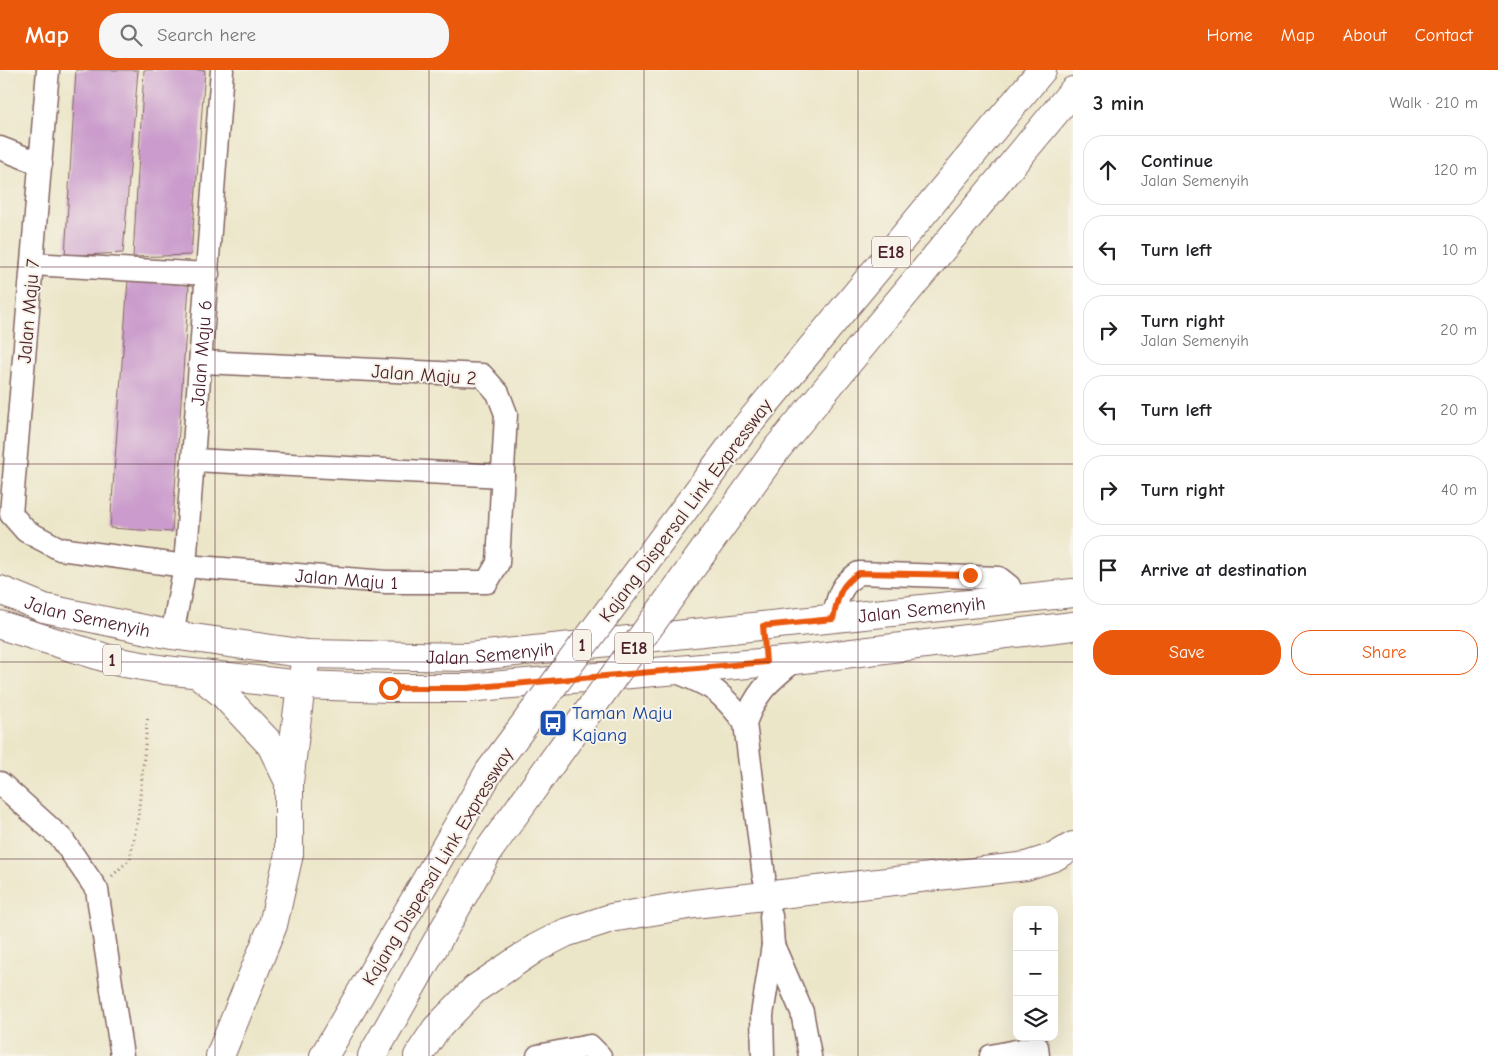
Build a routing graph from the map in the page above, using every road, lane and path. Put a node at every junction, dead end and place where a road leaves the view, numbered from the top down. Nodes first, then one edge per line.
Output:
1 (48, 70) edge
2 (222, 70) edge
3 (1042, 70) edge
4 (1073, 91) edge
5 (0, 148) edge
6 (41, 164) junction
7 (32, 264) junction
8 (208, 274) junction
9 (202, 362) junction
10 (194, 460) junction
11 (503, 476) junction
12 (5, 513) edge
13 (498, 564) joint
14 (185, 566) junction
15 (0, 590) edge
16 (1073, 593) edge
17 (1014, 600) junction
18 (833, 619) junction
19 (0, 625) edge
20 (763, 626) junction
21 (1073, 626) edge
22 (172, 635) junction
23 (307, 654) junction
24 (795, 660) junction
25 (766, 662) junction
26 (139, 666) junction
27 (672, 670) junction
28 (192, 673) junction
29 (301, 686) junction
30 (148, 715) dead end
31 (744, 723) junction
32 (290, 782) junction
33 (0, 783) edge
34 (1073, 846) edge
35 (764, 877) dead end
36 (97, 890) junction
37 (771, 916) dead end
38 (773, 944) junction
39 (122, 1056) edge
40 (220, 1056) edge
41 (324, 1056) edge
42 (372, 1056) edge
43 (418, 1056) edge
44 (538, 1056) edge
45 (600, 1056) edge
46 (763, 1056) edge
47 (810, 1056) edge
48 (991, 1056) edge
49 (1038, 1056) edge

1 - 6 street, Jalan Maju 7
2 - 8 street, Jalan Maju 6
3 - 41 main road, Kajang Dispersal Link Expressway / E18, bridge
4 - 42 main road, Kajang Dispersal Link Expressway / E18, bridge
5 - 6 street
6 - 7 street, Jalan Maju 7
7 - 8 street
7 - 12 street, Jalan Maju 7
8 - 9 street, Jalan Maju 6
9 - 10 street, Jalan Maju 6
9 - 11 street, Jalan Maju 2
10 - 11 street
10 - 14 street, Jalan Maju 6
11 - 13 street, Jalan Maju 2
12 - 14 street, Jalan Maju 7
13 - 14 street, Jalan Maju 1
14 - 22 street, Jalan Maju 6
15 - 22 main road, Jalan Semenyih / 1
16 - 17 main road, Jalan Semenyih / 1
17 - 18 main road, Jalan Semenyih / 1
17 - 18 street
18 - 20 main road, Jalan Semenyih / 1
19 - 26 main road, Jalan Semenyih / 1
20 - 23 main road, Jalan Semenyih / 1
20 - 25 main road
21 - 24 main road, Jalan Semenyih / 1
22 - 23 main road, Jalan Semenyih / 1
22 - 26 main road
22 - 28 main road
23 - 29 main road
24 - 25 main road, Jalan Semenyih / 1
24 - 31 street
25 - 27 main road, Jalan Semenyih / 1
26 - 28 main road, Jalan Semenyih / 1
27 - 29 main road, Jalan Semenyih / 1
27 - 31 street
28 - 29 main road, Jalan Semenyih / 1
28 - 32 main road
29 - 32 main road
30 - 36 path
31 - 35 street
32 - 40 main road
33 - 36 street
34 - 43 main road
36 - 39 street
37 - 38 street
38 - 46 street
38 - 47 street
44 - 45 street
48 - 49 street

